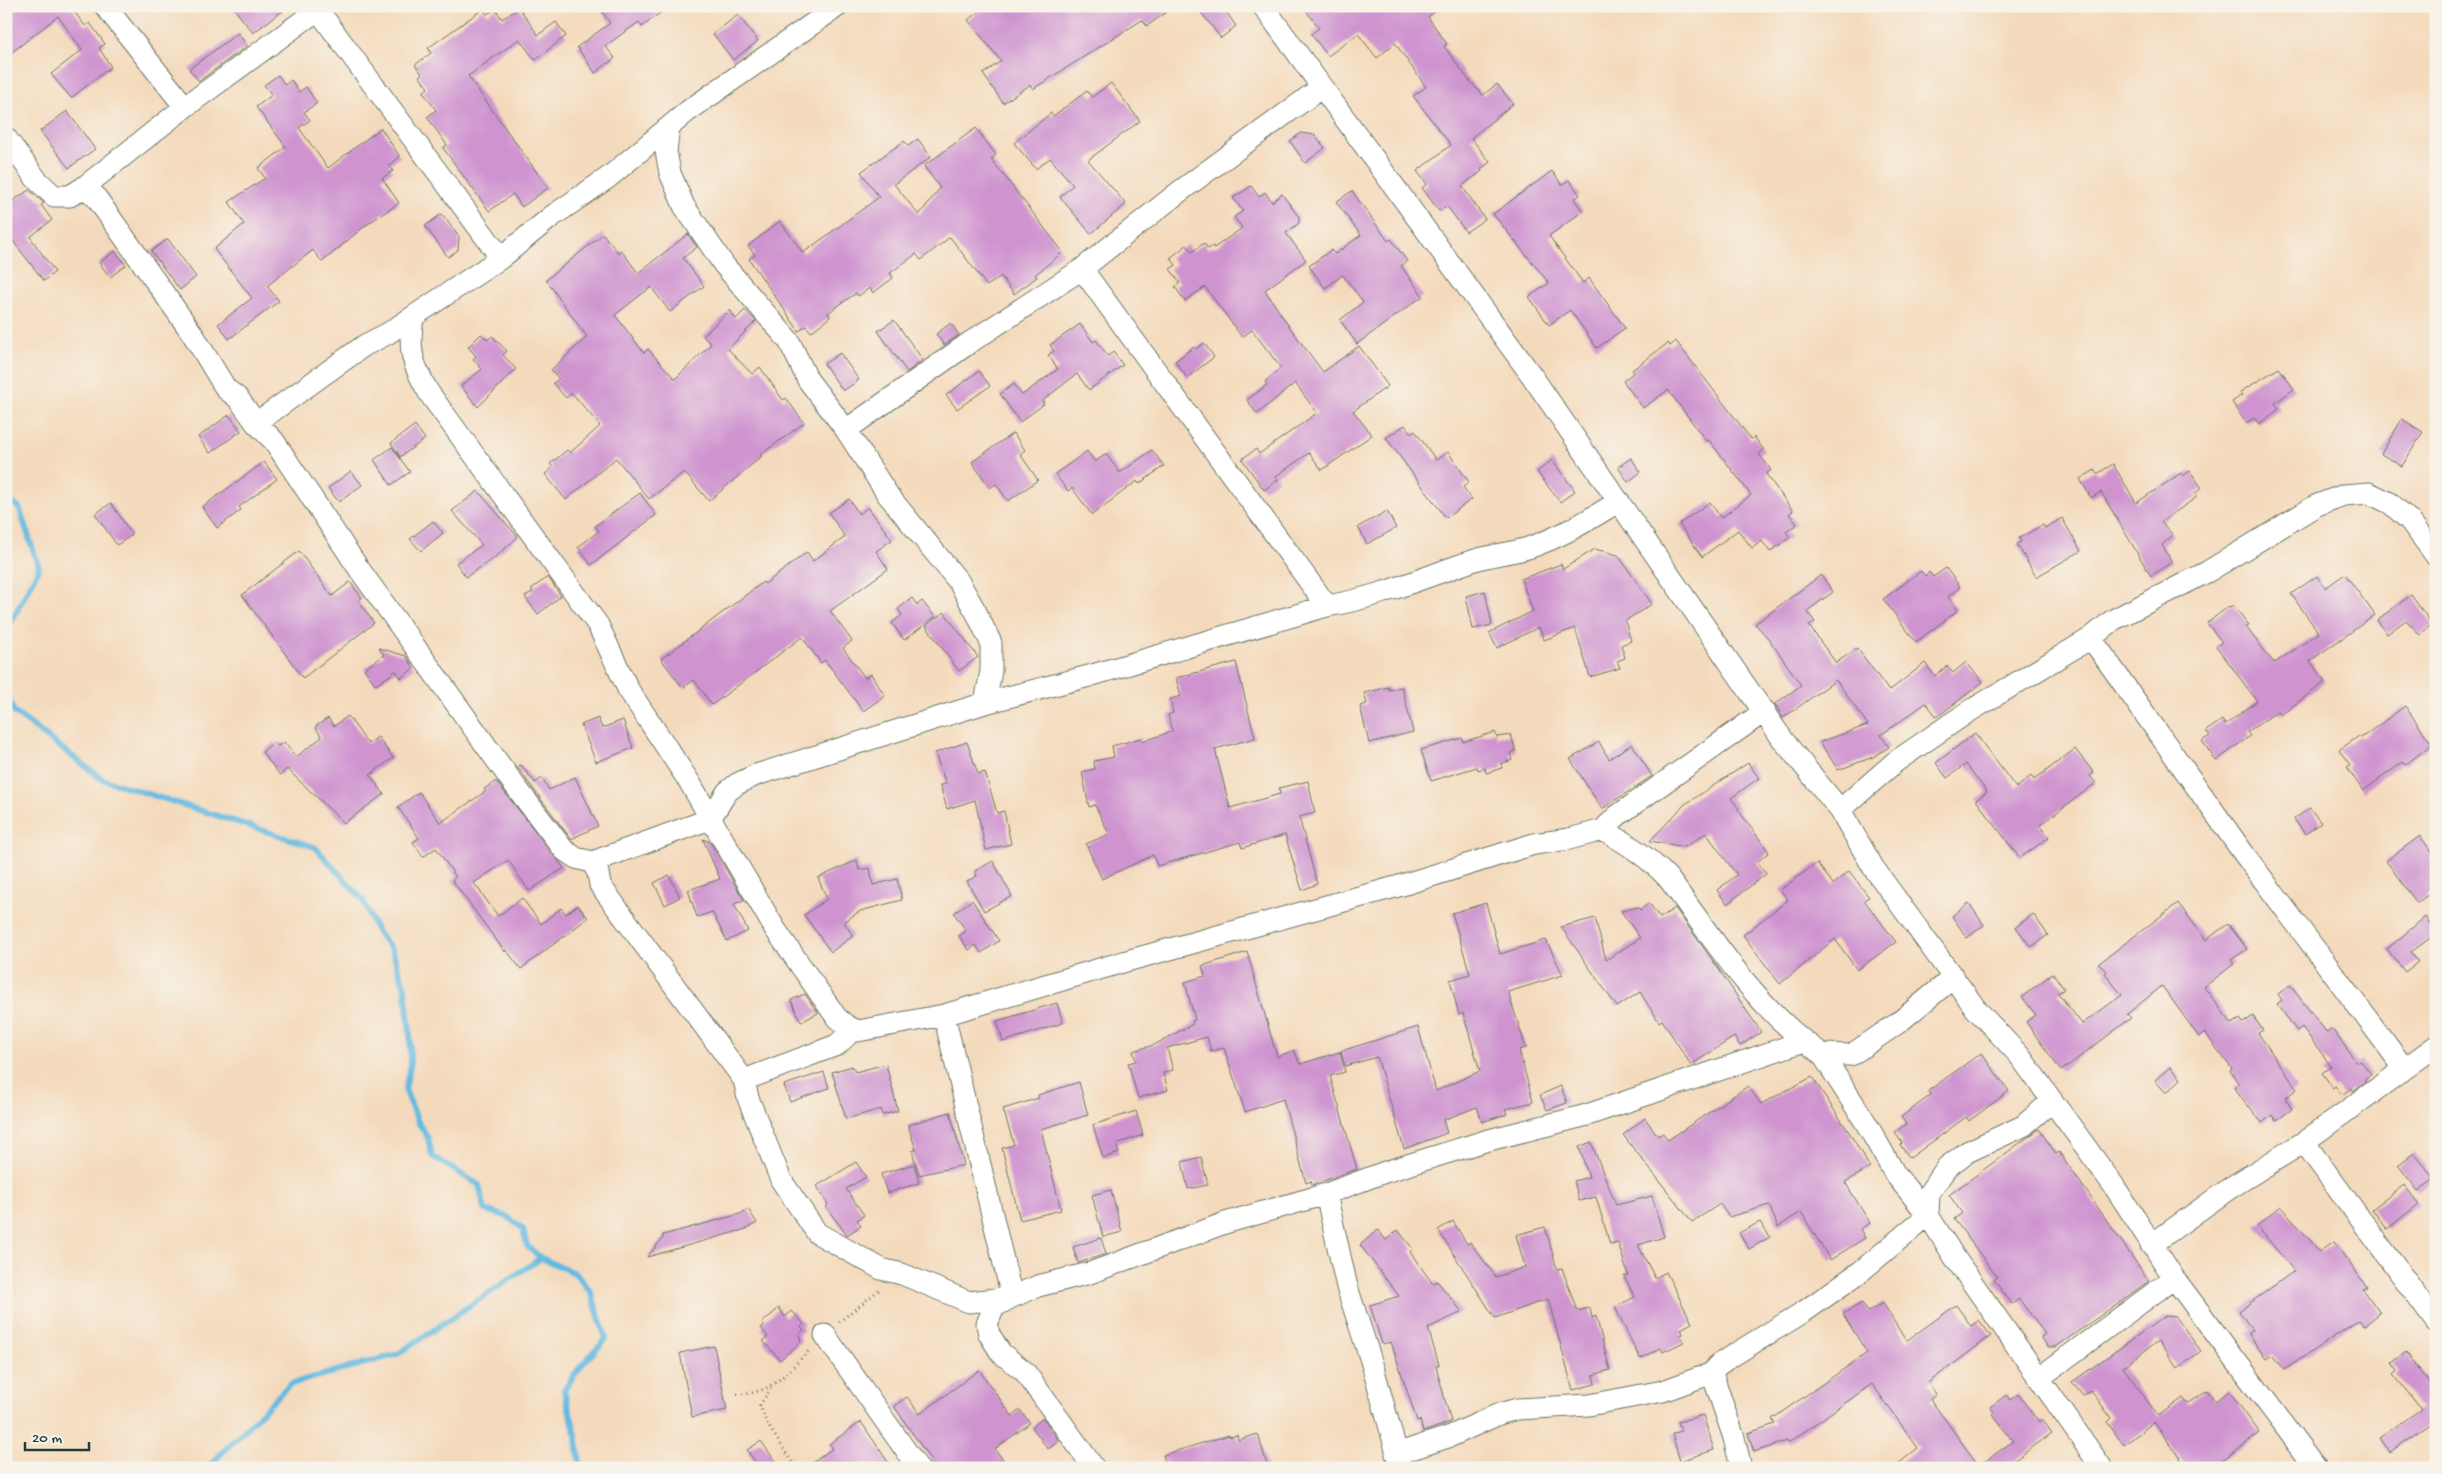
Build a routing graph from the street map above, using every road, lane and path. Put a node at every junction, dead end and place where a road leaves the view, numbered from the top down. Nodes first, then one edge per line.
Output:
1 (106, 6) edge
2 (1263, 6) edge
3 (835, 7) edge
4 (321, 8) edge
5 (1322, 87) junction
6 (185, 107) junction
7 (669, 127) junction
8 (6, 138) edge
9 (84, 187) junction
10 (501, 258) junction
11 (1082, 269) junction
12 (413, 316) junction
13 (256, 423) junction
14 (846, 430) junction
15 (1618, 501) junction
16 (2436, 556) edge
17 (1327, 606) junction
18 (2091, 638) junction
19 (985, 703) junction
20 (1765, 711) junction
21 (1840, 810) junction
22 (710, 819) junction
23 (1603, 830) junction
24 (592, 862) junction
25 (1954, 977) junction
26 (944, 1015) junction
27 (854, 1029) junction
28 (1804, 1041) junction
29 (2436, 1046) edge
30 (1822, 1054) junction
31 (2404, 1068) junction
32 (744, 1080) junction
33 (2052, 1101) junction
34 (2304, 1142) junction
35 (1326, 1194) junction
36 (1928, 1215) junction
37 (2152, 1245) junction
38 (2174, 1278) junction
39 (1012, 1297) junction
40 (2436, 1322) edge
41 (825, 1335) dead end
42 (1712, 1373) junction
43 (2039, 1378) junction
44 (771, 1387) dead end
45 (1399, 1461) edge
46 (796, 1468) edge
47 (918, 1468) edge
48 (1094, 1468) edge
49 (1741, 1468) edge
50 (2102, 1468) edge
51 (2316, 1468) edge

1 - 6 street
2 - 5 street
3 - 7 street
4 - 6 street
4 - 10 street
5 - 11 street
5 - 15 street
6 - 9 street
7 - 10 street
7 - 14 street
8 - 9 street
9 - 13 street
10 - 12 street
11 - 14 street
11 - 17 street
12 - 13 street
12 - 22 street
13 - 24 street
14 - 19 street
15 - 17 street
15 - 20 street
16 - 18 street
17 - 19 street
18 - 21 street
18 - 31 street
19 - 22 street
20 - 21 street
20 - 23 street
21 - 25 street
22 - 24 street
22 - 27 street
23 - 26 street
23 - 28 street
24 - 32 street
25 - 30 street
25 - 33 street
26 - 27 street
26 - 39 street
27 - 32 street
28 - 30 street
28 - 35 street
29 - 31 street
30 - 36 street
31 - 34 street
32 - 39 street
33 - 36 street
33 - 37 street
34 - 37 street
34 - 40 street
35 - 39 street
35 - 45 street
36 - 42 street
36 - 43 street
37 - 38 street
38 - 43 street
38 - 51 street
39 - 48 street
41 - 47 street
42 - 45 street
42 - 49 street
43 - 50 street
44 - 46 path

